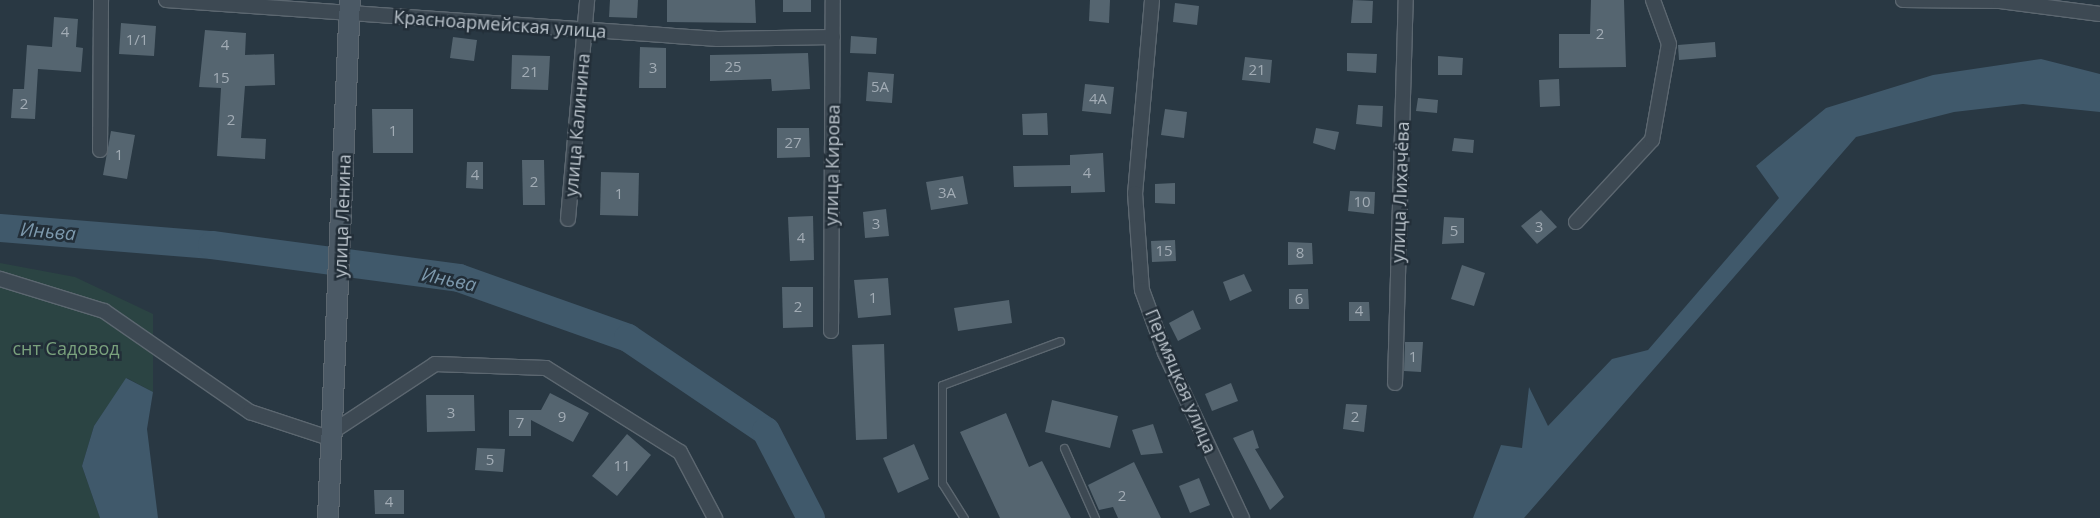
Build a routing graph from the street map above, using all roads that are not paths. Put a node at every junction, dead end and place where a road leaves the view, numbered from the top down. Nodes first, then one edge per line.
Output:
1 (101, 0) edge
2 (166, 0) edge
3 (587, 0) edge
4 (833, 0) edge
5 (1152, 0) edge
6 (1406, 0) edge
7 (1653, 0) edge
8 (1903, 0) edge
9 (350, 7) edge
10 (2100, 14) edge
11 (586, 29) junction
12 (833, 36) junction
13 (100, 150) dead end
14 (568, 219) dead end
15 (1576, 222) dead end
16 (0, 279) edge
17 (831, 331) dead end
18 (1060, 341) dead end
19 (1395, 383) dead end
20 (332, 435) junction
21 (1064, 448) dead end
22 (328, 518) edge
23 (715, 518) edge
24 (964, 518) edge
25 (1095, 518) edge
26 (1242, 518) edge

1 - 13 street
2 - 9 street, Красноармейская улица
3 - 11 street, улица Калинина
4 - 12 street, улица Кирова
5 - 26 street, Пермяцкая улица
6 - 19 street, улица Лихачёва
7 - 15 street
8 - 10 street
9 - 11 street, Красноармейская улица
9 - 20 main road, улица Ленина
11 - 12 street, Красноармейская улица
11 - 14 street, улица Калинина
12 - 17 street, улица Кирова
16 - 20 street
18 - 24 lane
20 - 22 main road, улица Ленина
20 - 23 street
21 - 25 lane

